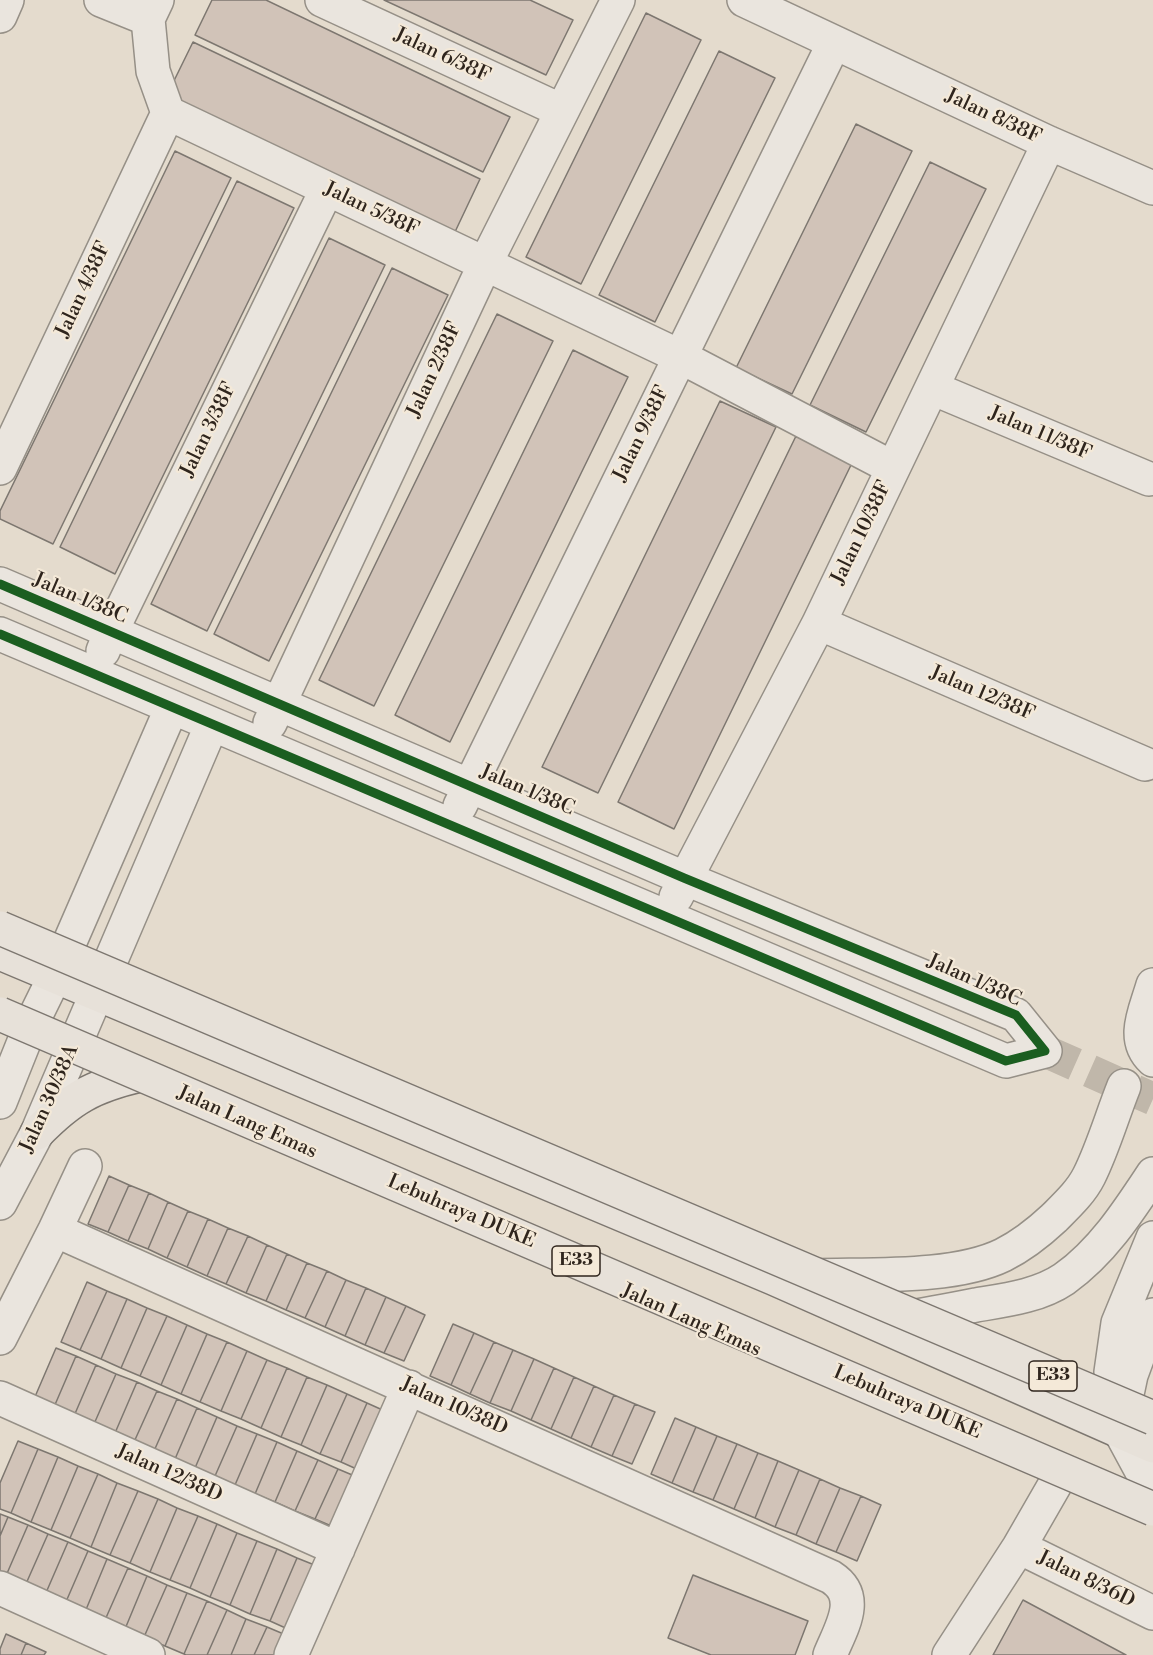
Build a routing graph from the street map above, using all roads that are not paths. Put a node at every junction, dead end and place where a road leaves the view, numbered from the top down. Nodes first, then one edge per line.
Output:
1 (7, 0) edge
2 (101, 0) edge
3 (322, 0) edge
4 (618, 0) edge
5 (744, 0) edge
6 (153, 10) edge
7 (0, 16) edge
8 (834, 43) junction
9 (562, 111) junction
10 (168, 113) junction
11 (1049, 143) junction
12 (1153, 188) edge
13 (327, 189) junction
14 (485, 264) junction
15 (681, 357) junction
16 (932, 388) junction
17 (9, 425) edge
18 (0, 468) edge
19 (893, 468) junction
20 (1149, 479) dead end
21 (0, 584) edge
22 (819, 623) junction
23 (111, 632) junction
24 (0, 634) edge
25 (94, 673) junction
26 (279, 704) junction
27 (172, 707) junction
28 (212, 724) junction
29 (260, 744) junction
30 (1145, 764) dead end
31 (469, 786) junction
32 (451, 826) junction
33 (684, 878) junction
34 (666, 918) junction
35 (0, 928) edge
36 (0, 954) edge
37 (55, 976) junction
38 (1153, 986) edge
39 (97, 994) junction
40 (0, 1014) edge
41 (30, 1027) junction
42 (74, 1046) junction
43 (1153, 1060) edge
44 (140, 1075) junction
45 (1124, 1086) dead end
46 (0, 1102) edge
47 (37, 1133) junction
48 (85, 1166) dead end
49 (1153, 1174) edge
50 (0, 1203) edge
51 (55, 1230) junction
52 (1153, 1238) edge
53 (772, 1278) junction
54 (1153, 1314) edge
55 (877, 1323) junction
56 (0, 1338) edge
57 (409, 1387) junction
58 (0, 1398) edge
59 (1153, 1418) edge
60 (1120, 1431) junction
61 (1153, 1446) edge
62 (1057, 1481) junction
63 (1153, 1492) edge
64 (1153, 1509) edge
65 (1153, 1522) edge
66 (1019, 1547) junction
67 (338, 1549) junction
68 (0, 1588) edge
69 (1153, 1613) edge
70 (148, 1655) edge
71 (291, 1655) edge
72 (830, 1655) edge
73 (949, 1655) edge

1 - 7 street
2 - 6 street
3 - 9 street, Jalan 6/38F
4 - 9 street, Jalan 2/38F
5 - 8 street, Jalan 8/38F
6 - 10 street
8 - 11 street, Jalan 8/38F
8 - 15 street, Jalan 9/38F
9 - 14 street, Jalan 2/38F
10 - 13 street, Jalan 5/38F
10 - 17 street, Jalan 4/38F
11 - 12 street, Jalan 8/38F
11 - 16 street, Jalan 10/38F
13 - 14 street, Jalan 5/38F
13 - 23 street, Jalan 3/38F
14 - 15 street, Jalan 5/38F
14 - 26 street, Jalan 2/38F
15 - 19 street, Jalan 5/38F
15 - 31 street, Jalan 9/38F
16 - 19 street, Jalan 10/38F
16 - 20 street, Jalan 11/38F
17 - 18 street, Jalan 4/38F
19 - 22 street, Jalan 10/38F
21 - 23 street, Jalan 1/38C
22 - 30 street, Jalan 12/38F
22 - 33 street, Jalan 10/38F
23 - 25 street, Jalan 3/38F
23 - 26 street, Jalan 1/38C
24 - 25 street, Jalan 1/38C
25 - 27 street, Jalan 1/38C
26 - 29 street, Jalan 2/38F
26 - 31 street, Jalan 1/38C
27 - 28 street, Jalan 1/38C
27 - 37 street
28 - 29 street, Jalan 1/38C
28 - 39 street, Jalan 30/38A
29 - 32 street, Jalan 1/38C
31 - 32 street, Jalan 9/38F
31 - 33 street, Jalan 1/38C
32 - 34 street, Jalan 1/38C
33 - 34 street, Jalan 10/38F
33 - 34 street, Jalan 1/38C
35 - 59 main road, E33, bridge
36 - 37 main road
37 - 39 main road
37 - 41 street
38 - 43 street
39 - 42 street, Jalan 30/38A
39 - 53 main road
40 - 41 main road, Jalan Lang Emas
40 - 64 main road, Lebuhraya DUKE / E33, bridge
41 - 42 main road, Jalan Lang Emas
41 - 46 street
42 - 44 main road, Jalan Lang Emas
42 - 47 street, Jalan 30/38A
44 - 47 main road
44 - 62 main road, Jalan Lang Emas
45 - 53 street
47 - 50 street, Jalan 30/38A
48 - 51 street
49 - 55 street
51 - 56 street
51 - 57 street, Jalan 10/38D
52 - 60 street
53 - 55 main road
54 - 60 street
55 - 60 main road
57 - 67 street
57 - 72 street, Jalan 10/38D
58 - 67 street, Jalan 12/38D
60 - 61 main road
60 - 63 street
62 - 65 main road, Jalan Lang Emas
62 - 66 street
66 - 69 street, Jalan 8/36D
66 - 73 street
67 - 71 street
68 - 70 street

